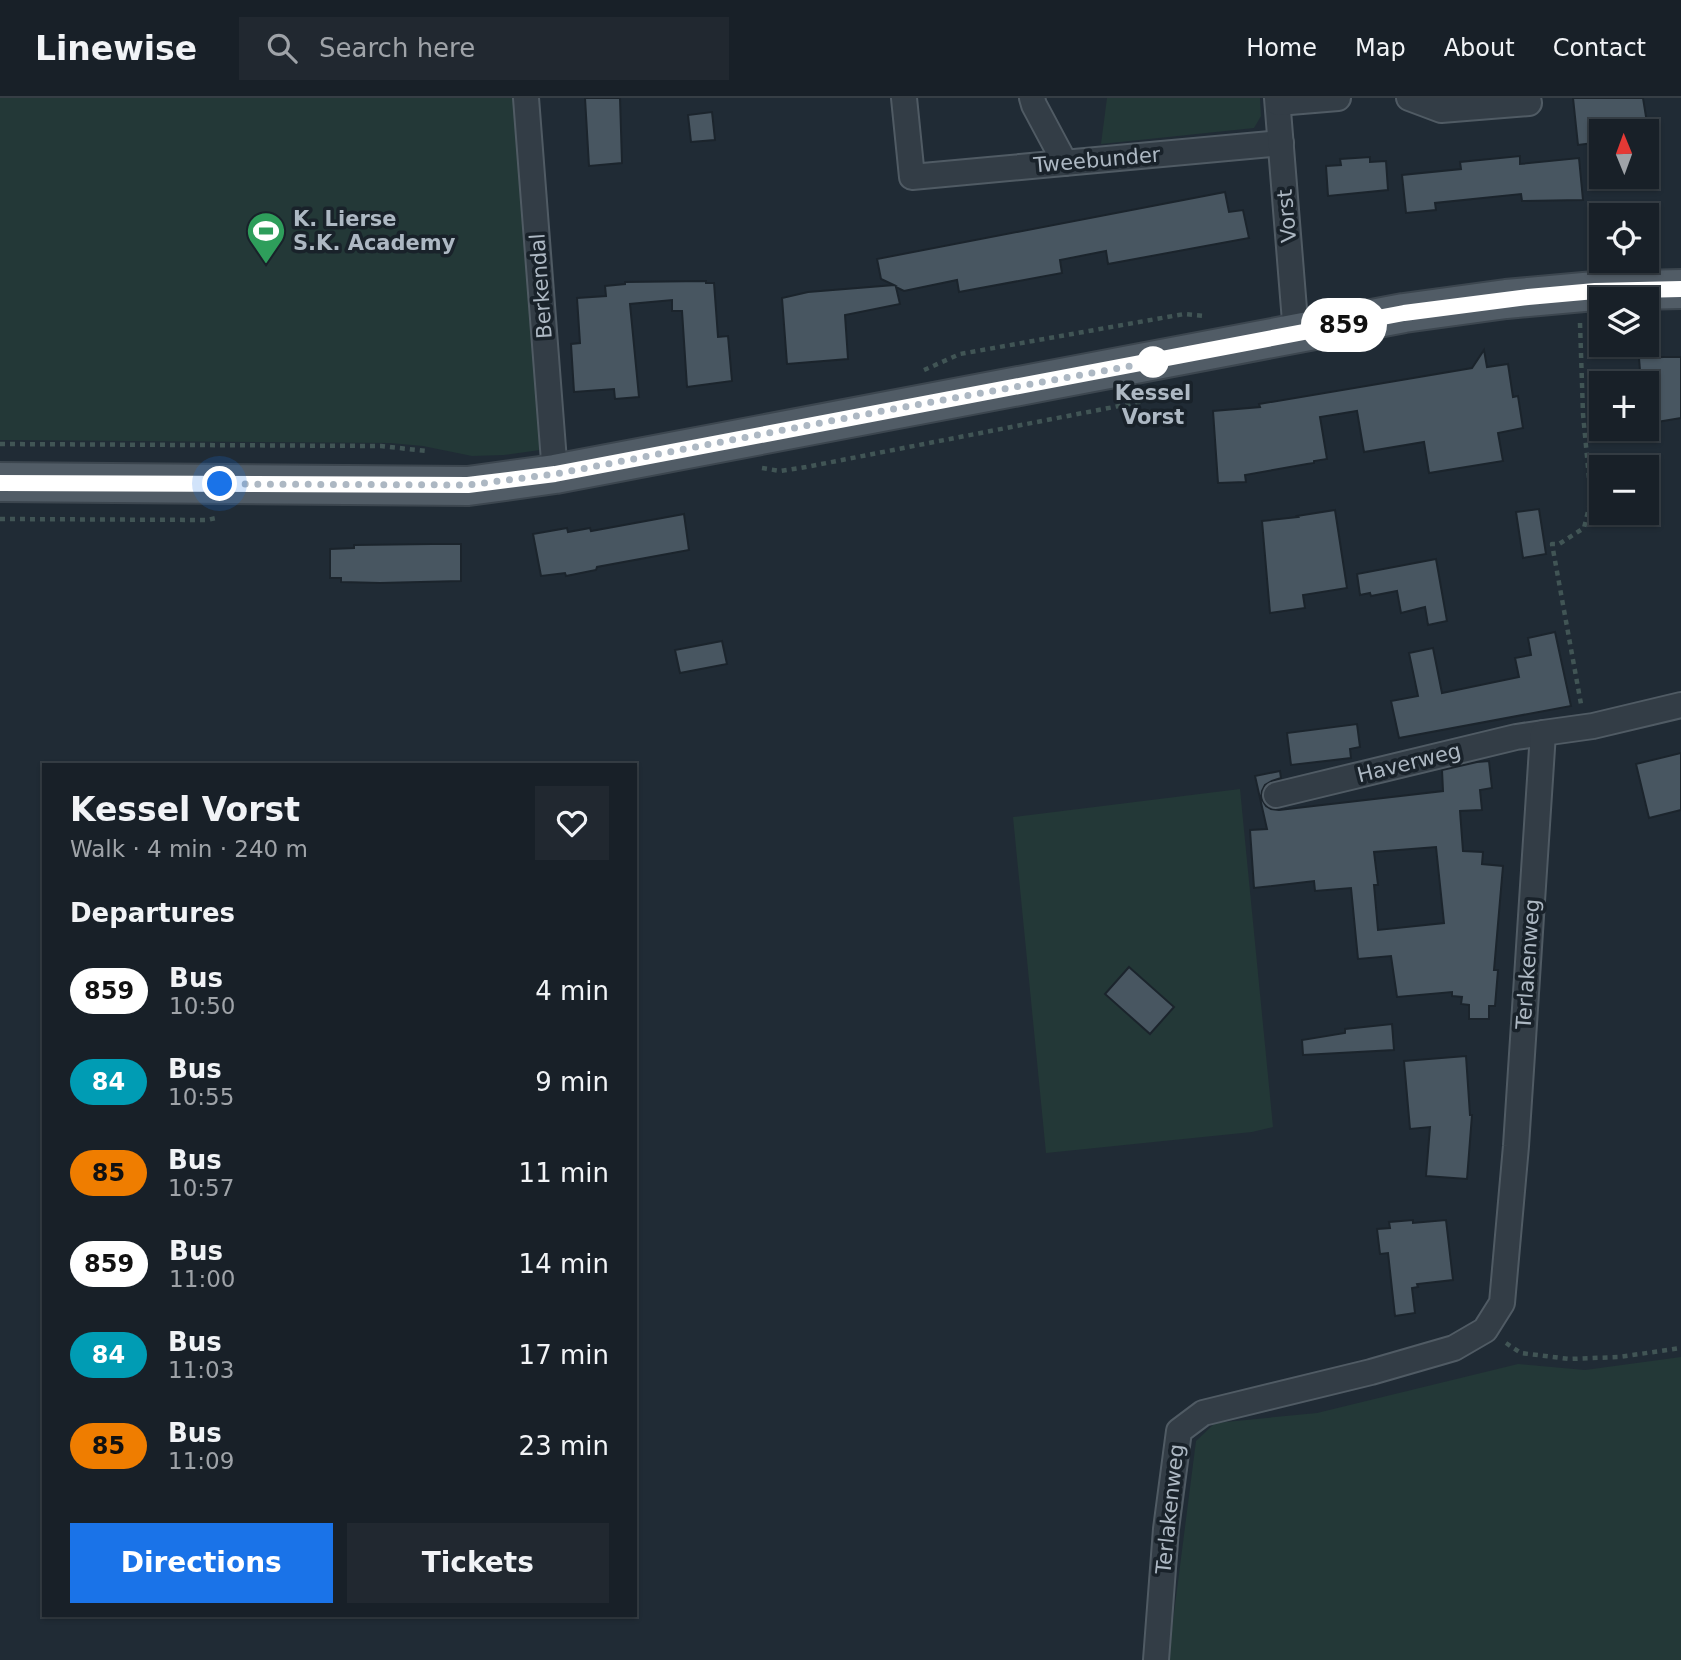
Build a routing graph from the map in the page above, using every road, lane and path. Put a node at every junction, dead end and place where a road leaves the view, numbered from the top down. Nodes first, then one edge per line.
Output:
1 (526, 98) edge
2 (904, 98) edge
3 (1032, 98) edge
4 (1338, 98) edge
5 (1409, 98) edge
6 (1528, 98) edge
7 (1277, 101) edge
8 (1281, 143) junction
9 (1065, 163) junction
10 (1681, 289) edge
11 (1580, 322) dead end
12 (1114, 326) dead end
13 (1296, 334) junction
14 (914, 374) dead end
15 (0, 444) edge
16 (433, 453) dead end
17 (555, 474) junction
18 (0, 482) edge
19 (1681, 705) edge
20 (1585, 727) junction
21 (1543, 733) junction
22 (1276, 795) dead end
23 (1485, 1330) junction
24 (1681, 1348) edge
25 (1156, 1660) edge

1 - 17 street, Berkendal
2 - 9 street, Tweebunder
3 - 9 street
4 - 7 street
5 - 6 street
7 - 8 street, Vorst
8 - 9 street, Tweebunder
8 - 13 street, Vorst
10 - 13 main road
11 - 20 path
12 - 14 path
13 - 17 main road
15 - 16 path
17 - 18 main road
19 - 20 street
20 - 21 street
21 - 22 street, Haverweg
21 - 23 street, Terlakenweg
23 - 24 path
23 - 25 street, Terlakenweg

